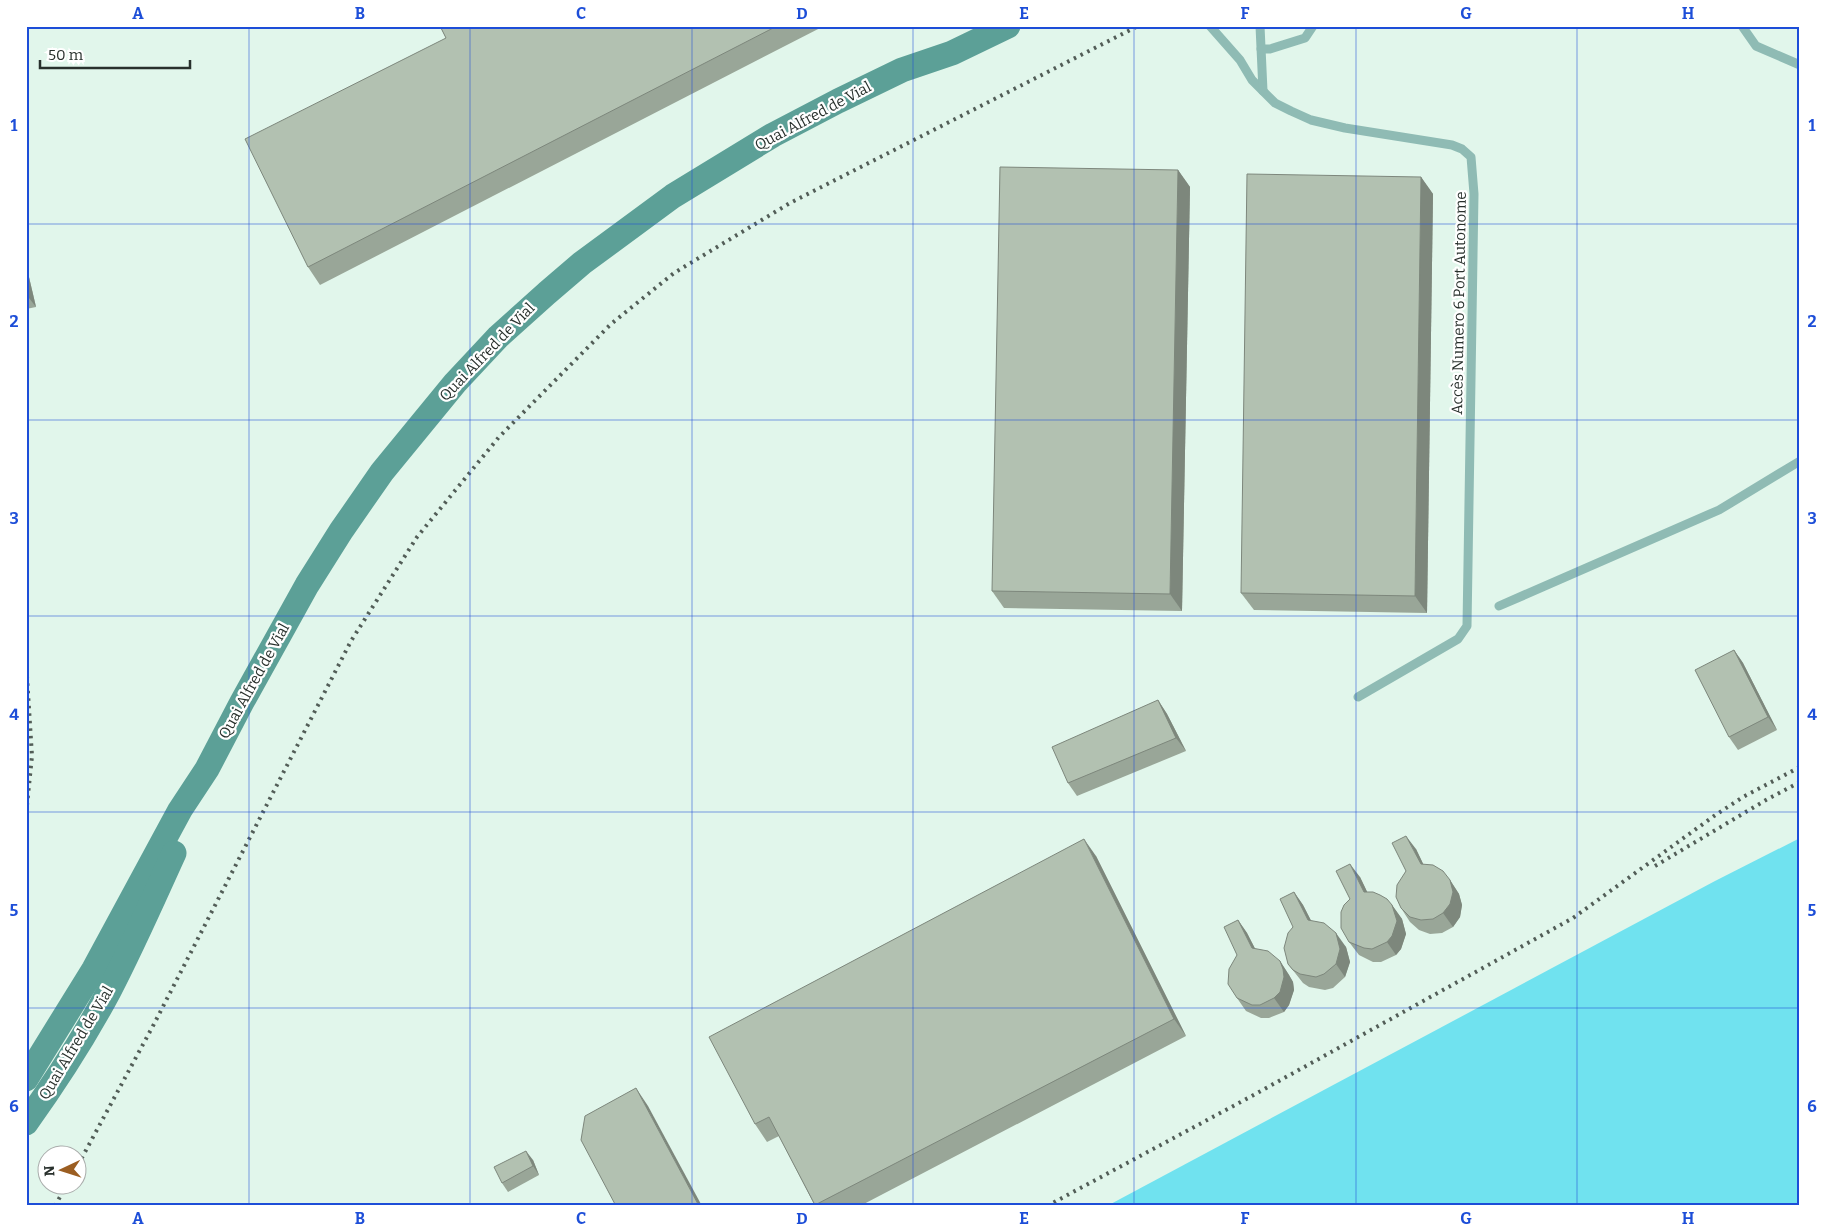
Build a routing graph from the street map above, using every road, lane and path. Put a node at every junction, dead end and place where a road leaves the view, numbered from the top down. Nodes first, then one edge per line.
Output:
1 (969, 26) edge
2 (1008, 26) edge
3 (1210, 26) edge
4 (1260, 26) edge
5 (1313, 26) edge
6 (1742, 26) edge
7 (1261, 49) junction
8 (1800, 65) edge
9 (902, 70) junction
10 (1263, 91) junction
11 (1800, 461) edge
12 (1499, 606) dead end
13 (1358, 697) dead end
14 (207, 769) junction
15 (26, 1079) edge
16 (26, 1123) edge

1 - 9 main road, Quai Alfred de Vial
2 - 9 main road, Quai Alfred de Vial
3 - 10 lane, Accès Numero 6 Port Autonome
4 - 7 lane
5 - 7 lane
6 - 8 lane
7 - 10 lane
9 - 14 main road, Quai Alfred de Vial
10 - 13 lane, Accès Numero 6 Port Autonome
11 - 12 lane
14 - 15 main road, Quai Alfred de Vial
14 - 16 main road, Quai Alfred de Vial

